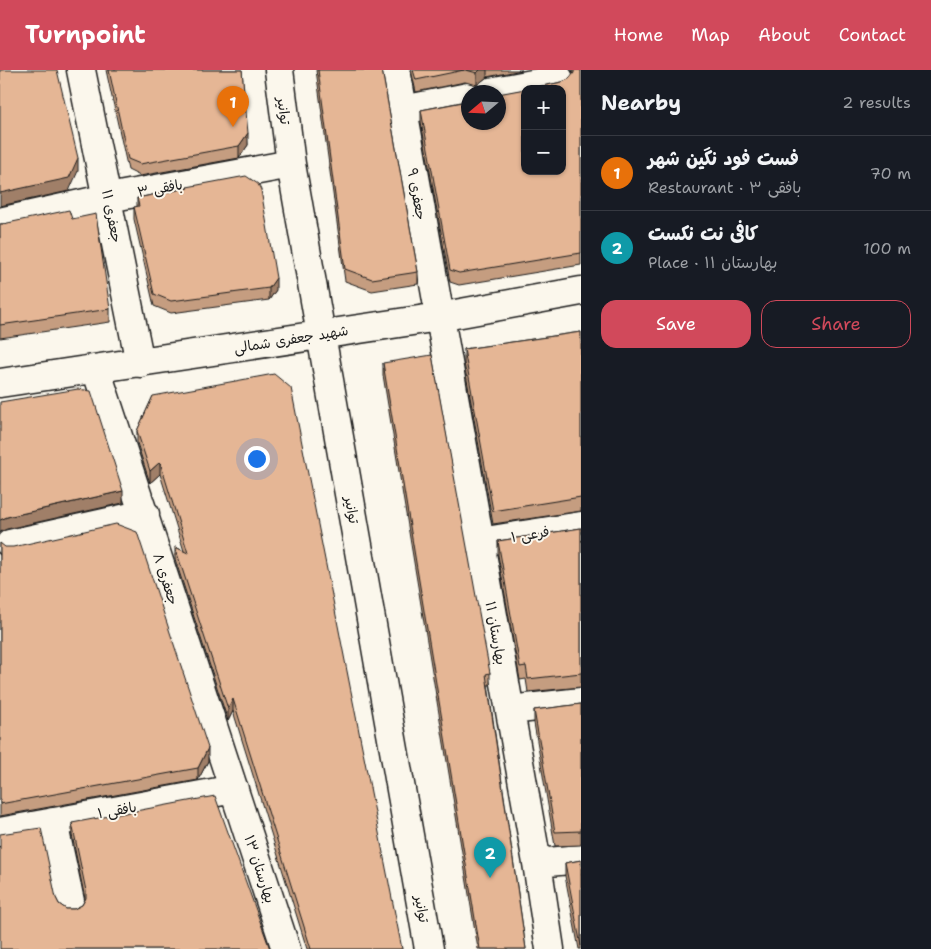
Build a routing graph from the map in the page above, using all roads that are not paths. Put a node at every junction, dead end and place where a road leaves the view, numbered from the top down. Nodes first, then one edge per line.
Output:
1 (81, 70) edge
2 (279, 70) edge
3 (396, 70) edge
4 (559, 79) dead end
5 (506, 89) edge
6 (461, 98) edge
7 (403, 110) junction
8 (291, 164) junction
9 (108, 198) junction
10 (0, 222) edge
11 (581, 291) edge
12 (439, 317) junction
13 (320, 333) junction
14 (140, 364) junction
15 (96, 369) junction
16 (0, 383) edge
17 (145, 514) junction
18 (581, 526) edge
19 (480, 542) junction
20 (10, 544) dead end
21 (581, 702) edge
22 (510, 710) junction
23 (234, 789) junction
24 (53, 822) junction
25 (0, 832) edge
26 (581, 859) edge
27 (537, 863) junction
28 (71, 906) dead end
29 (286, 949) edge
30 (429, 949) edge
31 (550, 949) edge

1 - 9 street, جعفری ۱۱
2 - 8 street, توانیر
3 - 7 street, جعفری ۹
4 - 5 street
6 - 7 street
7 - 12 street, جعفری ۹
8 - 9 street, بافقی ۳
8 - 13 street, توانیر
9 - 10 street, بافقی ۳
9 - 14 street, جعفری ۱۱
11 - 12 street, شهید جعفری شمالی
12 - 13 street, شهید جعفری شمالی
12 - 19 street, بهارستان ۱۱
13 - 14 street, شهید جعفری شمالی
13 - 30 street, توانیر
14 - 15 street, شهید جعفری شمالی
15 - 16 street, شهید جعفری شمالی
15 - 17 street, جعفری ۸
17 - 20 street
17 - 23 street, جعفری ۸
18 - 19 street, فرعی ۱
19 - 22 street, بهارستان ۱۱
21 - 22 street
22 - 27 street, بهارستان ۱۱
23 - 24 street, بافقی ۱
23 - 29 street, بهارستان ۱۳
24 - 25 street, بافقی ۱
24 - 28 street
26 - 27 street
27 - 31 street, بهارستان ۱۱

